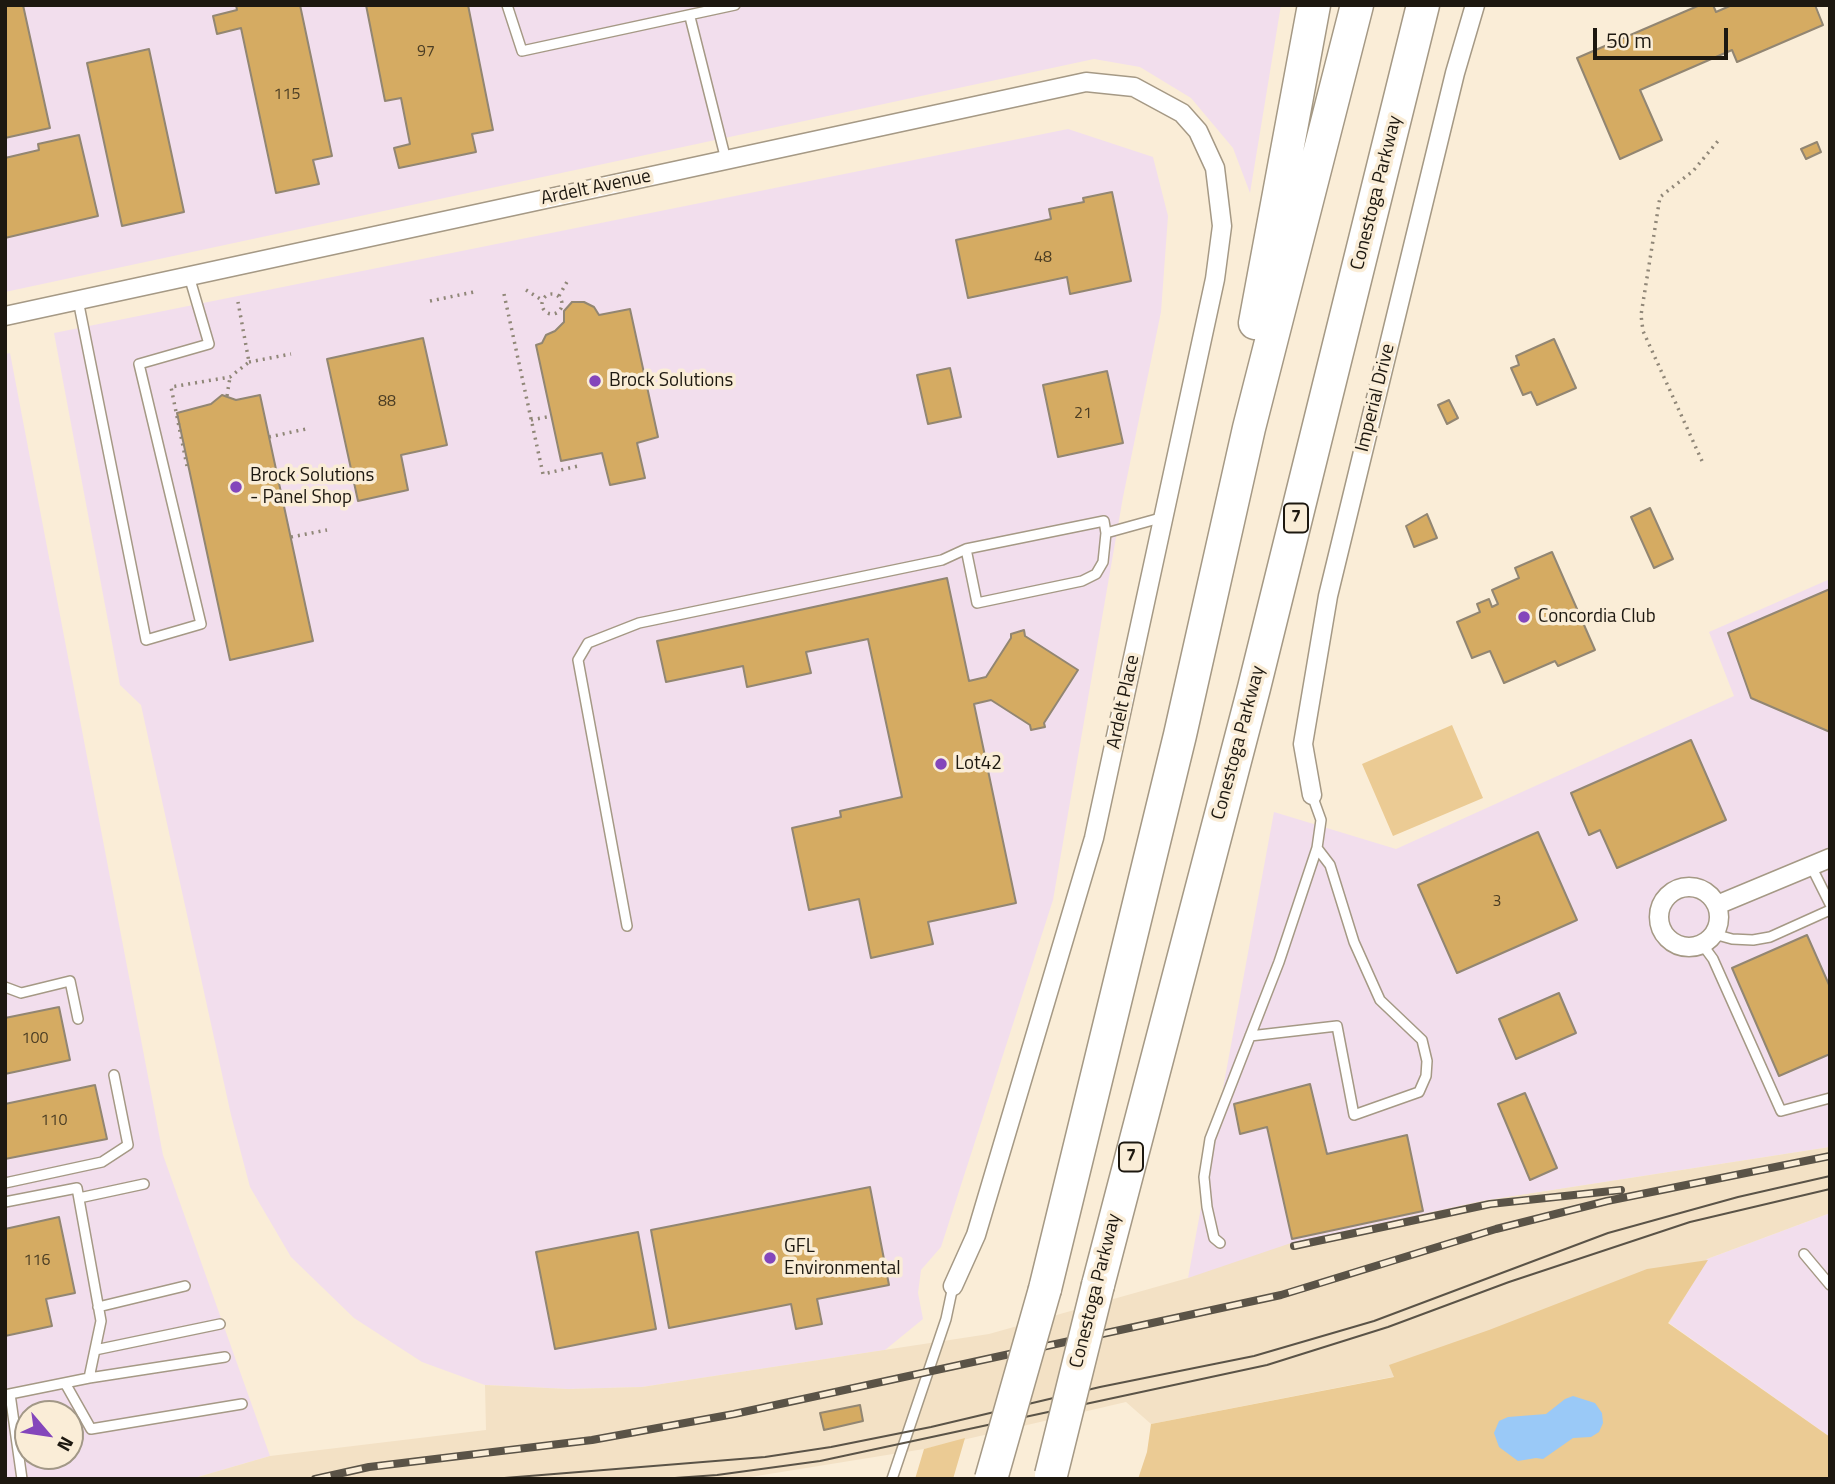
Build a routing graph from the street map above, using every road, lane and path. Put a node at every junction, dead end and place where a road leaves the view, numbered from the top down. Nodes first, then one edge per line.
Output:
1 (507, 5) edge
2 (735, 5) edge
3 (1314, 5) edge
4 (1357, 5) edge
5 (1423, 5) edge
6 (1475, 5) edge
7 (690, 17) junction
8 (1182, 113) joint
9 (1718, 141) dead end
10 (726, 160) junction
11 (189, 276) junction
12 (568, 280) dead end
13 (526, 290) dead end
14 (474, 292) dead end
15 (504, 294) dead end
16 (559, 296) junction
17 (78, 300) junction
18 (542, 300) junction
19 (430, 301) dead end
20 (238, 302) dead end
21 (5, 316) edge
22 (291, 354) dead end
23 (249, 362) junction
24 (230, 377) junction
25 (228, 396) dead end
26 (552, 416) dead end
27 (531, 420) junction
28 (1249, 428) junction
29 (306, 429) dead end
30 (269, 437) dead end
31 (1702, 461) dead end
32 (187, 466) dead end
33 (578, 466) dead end
34 (1164, 517) junction
35 (327, 530) dead end
36 (1106, 533) junction
37 (291, 537) dead end
38 (966, 550) junction
39 (1312, 795) joint
40 (1317, 848) junction
41 (1830, 858) edge
42 (1811, 866) junction
43 (1830, 904) edge
44 (1717, 905) junction
45 (1830, 910) edge
46 (627, 926) dead end
47 (1708, 939) junction
48 (5, 987) edge
49 (78, 1019) dead end
50 (1250, 1036) junction
51 (114, 1075) dead end
52 (1830, 1098) edge
53 (5, 1183) edge
54 (144, 1184) dead end
55 (79, 1198) junction
56 (5, 1202) edge
57 (1220, 1242) dead end
58 (1804, 1254) dead end
59 (1830, 1285) edge
60 (185, 1286) dead end
61 (953, 1286) joint
62 (98, 1307) junction
63 (220, 1324) dead end
64 (95, 1350) junction
65 (225, 1357) dead end
66 (89, 1378) junction
67 (65, 1383) junction
68 (8, 1395) edge
69 (242, 1404) dead end
70 (1050, 1477) edge
71 (22, 1479) edge
72 (892, 1479) edge
73 (992, 1479) edge

1 - 7 lane
2 - 7 lane
3 - 28 highway
4 - 28 highway
5 - 70 highway, Conestoga Parkway / 7, bridge
6 - 39 street, Imperial Drive
7 - 10 lane
8 - 10 street, Ardelt Avenue
8 - 34 street, Ardelt Place
9 - 31 path
10 - 11 street, Ardelt Avenue
11 - 17 street, Ardelt Avenue
11 - 17 lane
12 - 16 path
13 - 18 path
14 - 19 path
15 - 27 path
16 - 18 path
16 - 18 path
17 - 21 street, Ardelt Avenue
20 - 23 path
22 - 23 path
23 - 24 path
24 - 25 path
24 - 32 path
26 - 27 path
27 - 33 path
28 - 73 highway, bridge
29 - 30 path
34 - 36 lane
34 - 61 street, Ardelt Place
35 - 37 path
36 - 38 lane
36 - 38 lane
38 - 46 lane
39 - 40 lane
40 - 50 lane
40 - 50 lane
41 - 42 street
42 - 43 lane
42 - 44 street
44 - 47 street
44 - 47 street
45 - 47 lane
47 - 52 lane
48 - 49 lane
50 - 57 lane
51 - 53 lane
54 - 55 lane
55 - 56 lane
55 - 62 lane
58 - 59 lane
60 - 62 lane
61 - 72 lane
62 - 64 lane
63 - 64 lane
64 - 66 lane
65 - 66 lane
66 - 67 lane
67 - 68 lane
67 - 69 lane
68 - 71 lane

